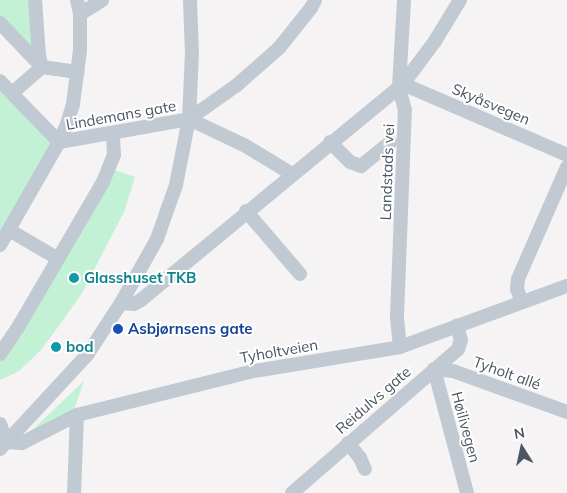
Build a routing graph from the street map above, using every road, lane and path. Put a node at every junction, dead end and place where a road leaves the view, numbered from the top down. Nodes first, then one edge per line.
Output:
1 (35, 0) edge
2 (77, 0) edge
3 (102, 0) edge
4 (190, 0) edge
5 (315, 0) edge
6 (404, 0) edge
7 (460, 0) edge
8 (80, 14) junction
9 (0, 23) edge
10 (42, 67) junction
11 (78, 72) junction
12 (0, 81) edge
13 (401, 85) junction
14 (12, 93) junction
15 (189, 119) junction
16 (114, 134) junction
17 (59, 142) junction
18 (330, 142) junction
19 (392, 142) dead end
20 (567, 155) edge
21 (567, 167) edge
22 (292, 174) junction
23 (246, 211) junction
24 (8, 230) junction
25 (0, 244) edge
26 (57, 258) junction
27 (300, 274) dead end
28 (567, 286) edge
29 (522, 302) junction
30 (121, 303) junction
31 (457, 326) junction
32 (400, 347) junction
33 (0, 354) edge
34 (434, 369) junction
35 (567, 412) edge
36 (77, 415) junction
37 (0, 424) edge
38 (348, 443) junction
39 (4, 446) edge
40 (365, 468) dead end
41 (74, 493) edge
42 (292, 493) edge
43 (467, 493) edge

1 - 10 street
2 - 8 street
3 - 8 street
4 - 15 street
5 - 15 street, Lindemans gate
6 - 13 street, Landstads vei
7 - 13 street
8 - 11 street
9 - 10 street
10 - 11 street
10 - 14 street
11 - 17 street
12 - 14 street
13 - 18 street
13 - 20 street, Skyåsvegen
13 - 32 street, Landstads vei
14 - 17 street
15 - 16 street, Lindemans gate
15 - 22 street, Lindemans gate
15 - 30 street
16 - 17 street, Lindemans gate
16 - 26 street
17 - 24 street
18 - 19 street
18 - 22 street
21 - 29 street
22 - 23 street
23 - 27 street
23 - 30 street
24 - 25 street
24 - 26 street
26 - 33 street
28 - 29 street, Tyholtveien
29 - 31 street, Tyholtveien
30 - 39 street
31 - 32 street, Tyholtveien
31 - 34 street, Reidulvs gate
32 - 36 street, Tyholtveien
34 - 35 street, Tyholt allé
34 - 38 street, Reidulvs gate
34 - 43 street, Høilivegen
36 - 39 street, Tyholtveien
36 - 41 street
37 - 39 street
38 - 40 street
38 - 42 street, Reidulvs gate

